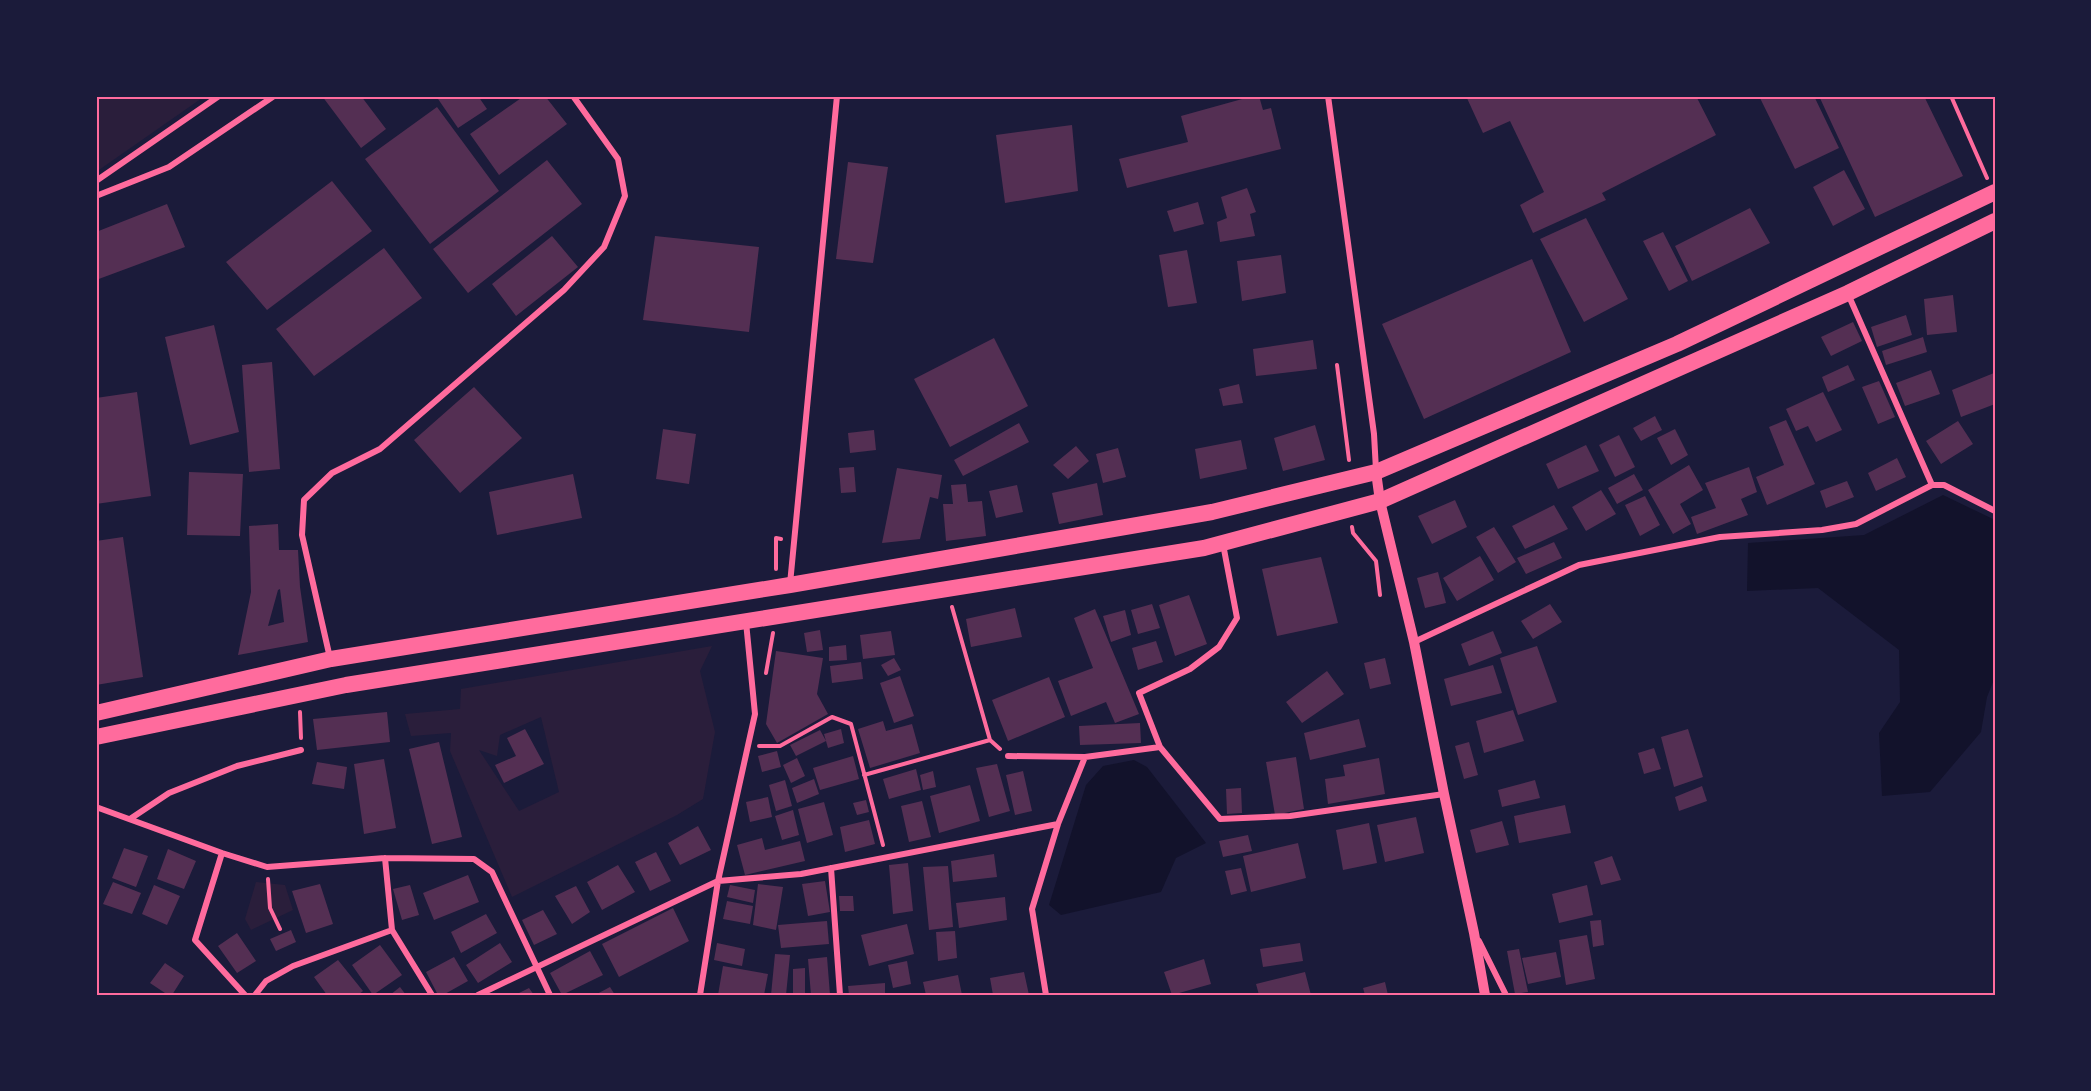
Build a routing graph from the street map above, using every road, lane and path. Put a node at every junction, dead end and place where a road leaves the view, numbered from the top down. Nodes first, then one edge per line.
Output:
1 (219, 96) edge
2 (274, 96) edge
3 (573, 96) edge
4 (837, 96) edge
5 (1950, 96) edge
6 (1330, 97) edge
7 (96, 181) edge
8 (1994, 193) edge
9 (96, 196) edge
10 (1995, 221) edge
11 (1848, 293) junction
12 (1376, 472) junction
13 (1932, 485) junction
14 (1380, 501) junction
15 (1995, 511) edge
16 (1223, 543) junction
17 (790, 585) junction
18 (947, 589) junction
19 (746, 621) junction
20 (774, 628) dead end
21 (1414, 642) junction
22 (331, 659) junction
23 (766, 672) dead end
24 (300, 695) junction
25 (96, 713) edge
26 (96, 737) edge
27 (990, 740) junction
28 (749, 746) junction
29 (1160, 747) junction
30 (301, 750) joint
31 (1008, 756) joint
32 (1085, 757) junction
33 (864, 775) junction
34 (1444, 794) junction
35 (96, 807) edge
36 (130, 819) junction
37 (1058, 824) junction
38 (222, 853) junction
39 (385, 858) junction
40 (886, 858) junction
41 (267, 867) junction
42 (831, 868) junction
43 (718, 881) junction
44 (280, 929) dead end
45 (392, 930) junction
46 (1474, 933) junction
47 (537, 966) junction
48 (245, 995) edge
49 (255, 995) edge
50 (432, 995) edge
51 (478, 995) edge
52 (550, 995) edge
53 (700, 995) edge
54 (840, 995) edge
55 (1046, 995) edge
56 (1485, 995) edge
57 (1506, 995) edge

1 - 7 street
2 - 9 street
3 - 22 street
4 - 17 street
5 - 8 path
6 - 12 street
8 - 12 highway
10 - 11 highway
11 - 13 street
11 - 14 highway
12 - 14 street
12 - 17 highway
13 - 15 street
13 - 21 street
14 - 16 highway
14 - 21 street
16 - 18 highway
16 - 29 street
17 - 22 highway
18 - 19 highway
18 - 27 path
19 - 24 highway
19 - 28 street
20 - 23 path
21 - 34 street
22 - 25 highway
24 - 26 highway
24 - 30 path
27 - 31 path
27 - 33 path
28 - 33 path
28 - 43 street
29 - 32 street
29 - 34 street
30 - 36 street
31 - 32 street
32 - 37 street
33 - 40 path
34 - 46 street
35 - 36 street
36 - 38 street
37 - 40 street
37 - 55 street
38 - 41 street
38 - 48 street
39 - 41 street
39 - 45 street
39 - 47 street
40 - 42 street
41 - 44 path
42 - 43 street
42 - 54 street
43 - 47 street
43 - 53 street
45 - 49 street
45 - 50 street
46 - 56 street
46 - 57 street
47 - 51 street
47 - 52 street

